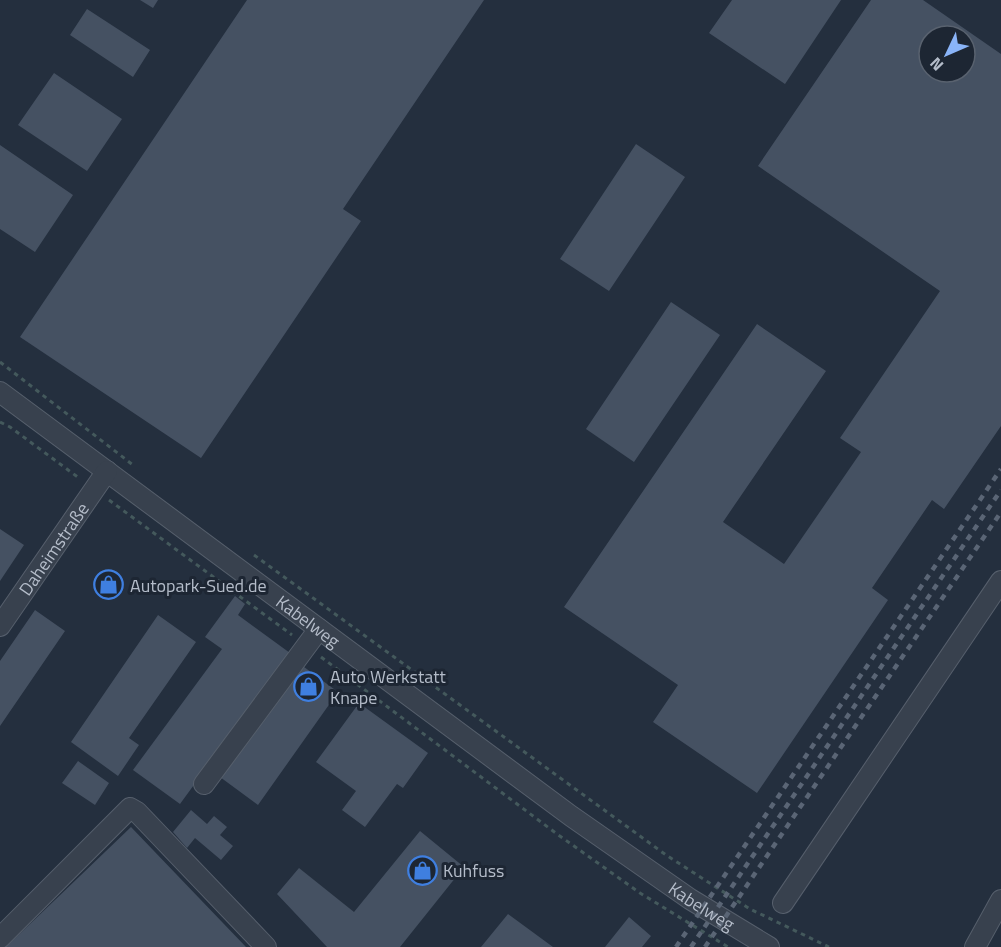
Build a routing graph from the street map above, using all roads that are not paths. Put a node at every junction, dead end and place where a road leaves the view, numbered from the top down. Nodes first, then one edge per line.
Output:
1 (0, 392) edge
2 (107, 471) junction
3 (1001, 581) edge
4 (0, 626) edge
5 (319, 629) junction
6 (204, 784) dead end
7 (1001, 900) edge
8 (783, 903) dead end
9 (0, 938) edge
10 (266, 947) edge
11 (769, 947) edge
12 (975, 947) edge

1 - 2 street, Kabelweg
2 - 4 street, Daheimstraße
2 - 5 street, Kabelweg
3 - 8 street
5 - 6 street
5 - 11 street, Kabelweg
7 - 12 street
9 - 10 street

